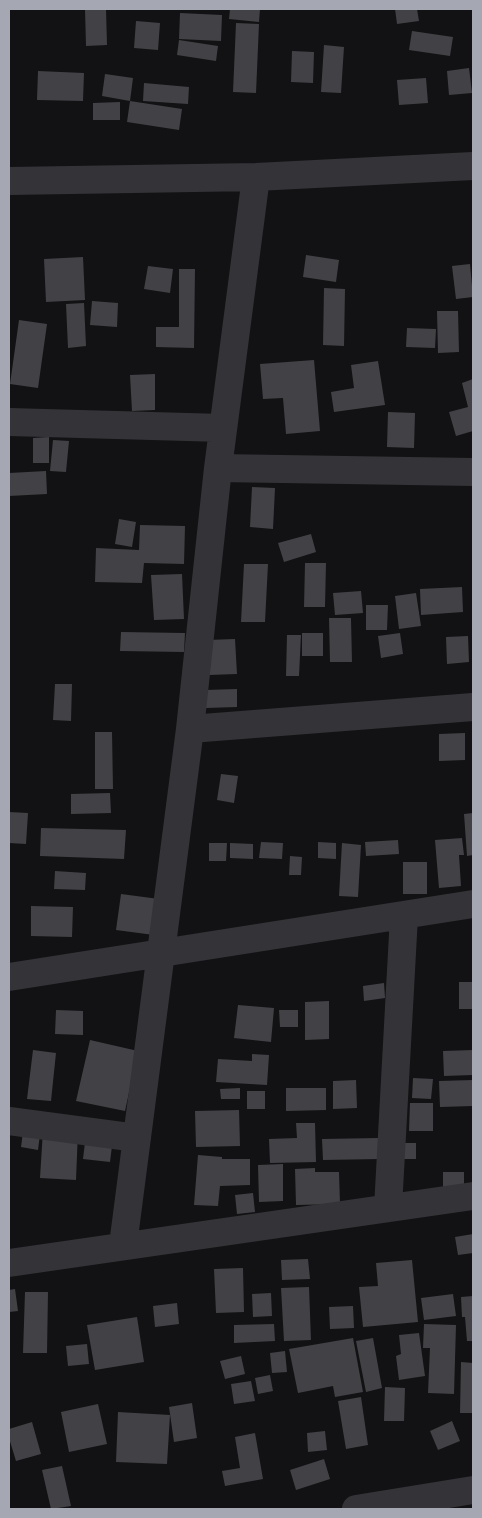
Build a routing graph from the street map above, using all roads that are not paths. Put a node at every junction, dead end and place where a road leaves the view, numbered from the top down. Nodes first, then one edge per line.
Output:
1 (473, 166) edge
2 (256, 177) junction
3 (9, 181) edge
4 (9, 422) edge
5 (223, 428) junction
6 (218, 468) junction
7 (473, 472) edge
8 (473, 708) edge
9 (190, 729) junction
10 (473, 904) edge
11 (404, 916) junction
12 (160, 955) junction
13 (9, 977) edge
14 (9, 1121) edge
15 (137, 1138) junction
16 (473, 1196) edge
17 (388, 1208) junction
18 (123, 1245) junction
19 (9, 1263) edge
20 (473, 1490) edge
21 (356, 1509) edge

1 - 2 street
2 - 3 street
2 - 5 street
4 - 5 street
5 - 6 street
6 - 7 street
6 - 9 street
8 - 9 street
9 - 12 street
10 - 11 street
11 - 12 street
11 - 17 street
12 - 13 street
12 - 15 street
14 - 15 street
15 - 18 street
16 - 17 street
17 - 18 street
18 - 19 street
20 - 21 street

